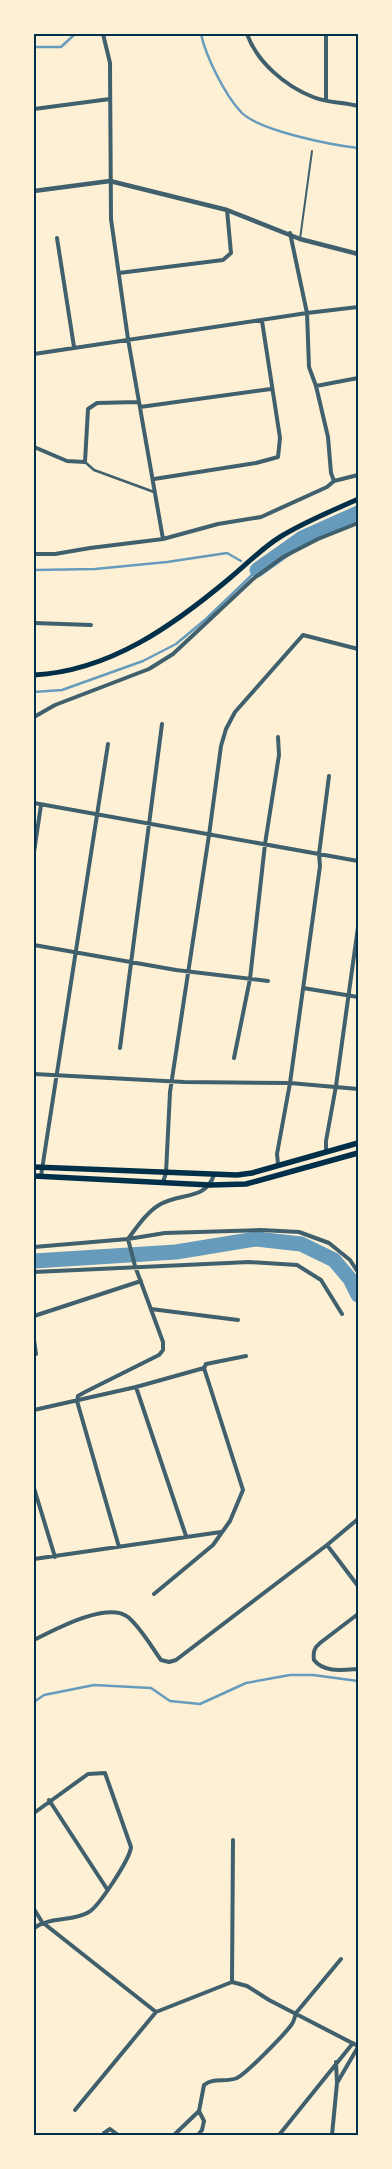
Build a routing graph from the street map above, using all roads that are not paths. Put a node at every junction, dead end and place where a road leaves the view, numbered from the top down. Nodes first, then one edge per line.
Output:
1 (103, 34) edge
2 (247, 34) edge
3 (326, 34) edge
4 (110, 99) junction
5 (326, 100) junction
6 (358, 106) edge
7 (34, 109) edge
8 (312, 151) dead end
9 (110, 182) junction
10 (34, 191) edge
11 (226, 210) junction
12 (290, 233) junction
13 (57, 238) dead end
14 (300, 238) junction
15 (358, 254) edge
16 (119, 273) junction
17 (358, 308) edge
18 (307, 313) junction
19 (262, 321) junction
20 (128, 339) junction
21 (74, 347) junction
22 (34, 354) edge
23 (358, 378) edge
24 (316, 386) junction
25 (271, 389) junction
26 (138, 402) junction
27 (140, 408) junction
28 (34, 447) edge
29 (85, 462) junction
30 (358, 475) edge
31 (154, 479) junction
32 (334, 481) junction
33 (155, 492) junction
34 (358, 499) edge
35 (358, 523) edge
36 (163, 539) junction
37 (34, 554) edge
38 (34, 624) edge
39 (92, 625) dead end
40 (358, 649) edge
41 (34, 675) edge
42 (34, 717) edge
43 (162, 724) dead end
44 (278, 737) dead end
45 (108, 744) dead end
46 (329, 776) dead end
47 (34, 803) edge
48 (41, 805) junction
49 (98, 814) junction
50 (150, 825) junction
51 (209, 835) junction
52 (265, 844) junction
53 (34, 852) edge
54 (318, 854) junction
55 (358, 862) edge
56 (358, 926) edge
57 (34, 945) edge
58 (76, 952) junction
59 (132, 961) junction
60 (189, 972) junction
61 (250, 979) junction
62 (268, 981) dead end
63 (304, 988) junction
64 (350, 995) junction
65 (358, 997) edge
66 (120, 1048) dead end
67 (234, 1058) dead end
68 (34, 1074) edge
69 (56, 1076) junction
70 (172, 1081) junction
71 (290, 1083) junction
72 (336, 1086) junction
73 (358, 1090) edge
74 (358, 1143) edge
75 (326, 1152) junction
76 (358, 1153) edge
77 (328, 1160) junction
78 (278, 1164) junction
79 (34, 1167) edge
80 (42, 1167) junction
81 (166, 1173) junction
82 (281, 1174) junction
83 (214, 1175) junction
84 (34, 1176) edge
85 (41, 1176) junction
86 (163, 1182) junction
87 (210, 1185) junction
88 (128, 1239) junction
89 (34, 1247) edge
90 (135, 1266) junction
91 (34, 1272) edge
92 (358, 1272) edge
93 (141, 1281) junction
94 (151, 1309) junction
95 (342, 1314) dead end
96 (34, 1316) edge
97 (238, 1320) dead end
98 (34, 1340) edge
99 (36, 1354) dead end
100 (246, 1356) dead end
101 (204, 1368) junction
102 (136, 1387) junction
103 (76, 1401) junction
104 (34, 1410) edge
105 (34, 1488) edge
106 (358, 1519) edge
107 (221, 1532) junction
108 (186, 1536) junction
109 (327, 1545) junction
110 (119, 1547) junction
111 (55, 1557) junction
112 (34, 1560) edge
113 (358, 1586) edge
114 (154, 1594) dead end
115 (358, 1614) edge
116 (34, 1640) edge
117 (358, 1669) edge
118 (49, 1800) junction
119 (34, 1813) edge
120 (234, 1840) dead end
121 (107, 1889) junction
122 (34, 1909) edge
123 (42, 1922) junction
124 (34, 1928) edge
125 (341, 1959) dead end
126 (232, 1982) junction
127 (156, 2012) junction
128 (296, 2013) junction
129 (353, 2043) junction
130 (358, 2046) edge
131 (336, 2062) junction
132 (337, 2083) junction
133 (75, 2110) dead end
134 (199, 2111) junction
135 (104, 2135) edge
136 (118, 2135) edge
137 (174, 2135) edge
138 (198, 2135) edge
139 (279, 2135) edge
140 (332, 2135) edge

1 - 4 street
2 - 5 street
3 - 5 street
4 - 7 street
4 - 9 street
5 - 6 street
8 - 14 lane
9 - 10 street
9 - 11 street
9 - 16 street
11 - 12 street
11 - 16 street
12 - 14 street
12 - 18 street
13 - 21 street
14 - 15 street
16 - 20 street
17 - 18 street
18 - 19 street
18 - 24 street
19 - 20 street
19 - 25 street
20 - 21 street
20 - 26 street
21 - 22 street
23 - 24 street
24 - 32 street
25 - 27 street
25 - 31 street
26 - 27 street
26 - 29 street
27 - 31 street
28 - 29 street
29 - 33 street
30 - 32 street
31 - 33 street
32 - 36 street
33 - 36 street
34 - 41 main road
35 - 42 street
36 - 37 street
38 - 39 street
40 - 51 street
43 - 50 street
44 - 52 street
45 - 49 street
46 - 54 street
47 - 48 street
48 - 49 street
48 - 53 street
49 - 50 street
49 - 58 street
50 - 51 street
50 - 59 street
51 - 52 street
51 - 60 street
52 - 54 street
52 - 61 street
54 - 55 street
54 - 63 street
56 - 64 street
57 - 58 street
58 - 59 street
58 - 69 street
59 - 60 street
59 - 66 street
60 - 61 street
60 - 70 street
61 - 62 street
61 - 67 street
63 - 64 street
63 - 71 street
64 - 65 street
64 - 72 street
68 - 69 street
69 - 70 street
69 - 80 street
70 - 71 street
70 - 81 street
71 - 72 street
71 - 78 street
72 - 73 street
72 - 75 street
74 - 75 main road
75 - 77 main road
75 - 78 main road
76 - 77 main road
77 - 82 main road
78 - 82 main road
78 - 83 main road
79 - 80 main road
80 - 81 main road
80 - 85 street
81 - 83 main road
81 - 86 street
82 - 87 main road
83 - 87 street
84 - 85 main road
85 - 86 main road
86 - 87 main road
87 - 88 street
88 - 89 street
88 - 90 street
88 - 92 street
90 - 91 street
90 - 93 street
90 - 95 street
93 - 94 street
93 - 96 street
94 - 97 street
94 - 103 street
98 - 99 street
100 - 101 street
101 - 102 street
101 - 107 street
102 - 103 street
102 - 108 street
103 - 104 street
103 - 110 street
105 - 111 street
106 - 109 street
107 - 108 street
107 - 114 street
108 - 110 street
109 - 113 street
109 - 116 street
110 - 111 street
111 - 112 street
115 - 117 street
118 - 119 street
118 - 121 street
118 - 121 street
120 - 126 street
121 - 123 street
122 - 123 street
123 - 124 street
123 - 127 street
125 - 128 street
126 - 127 street
126 - 128 street
127 - 133 street
128 - 129 street
128 - 134 street
129 - 130 street
129 - 131 street
130 - 132 street
131 - 132 street
131 - 139 street
132 - 140 street
134 - 137 street
134 - 138 street
135 - 136 street

